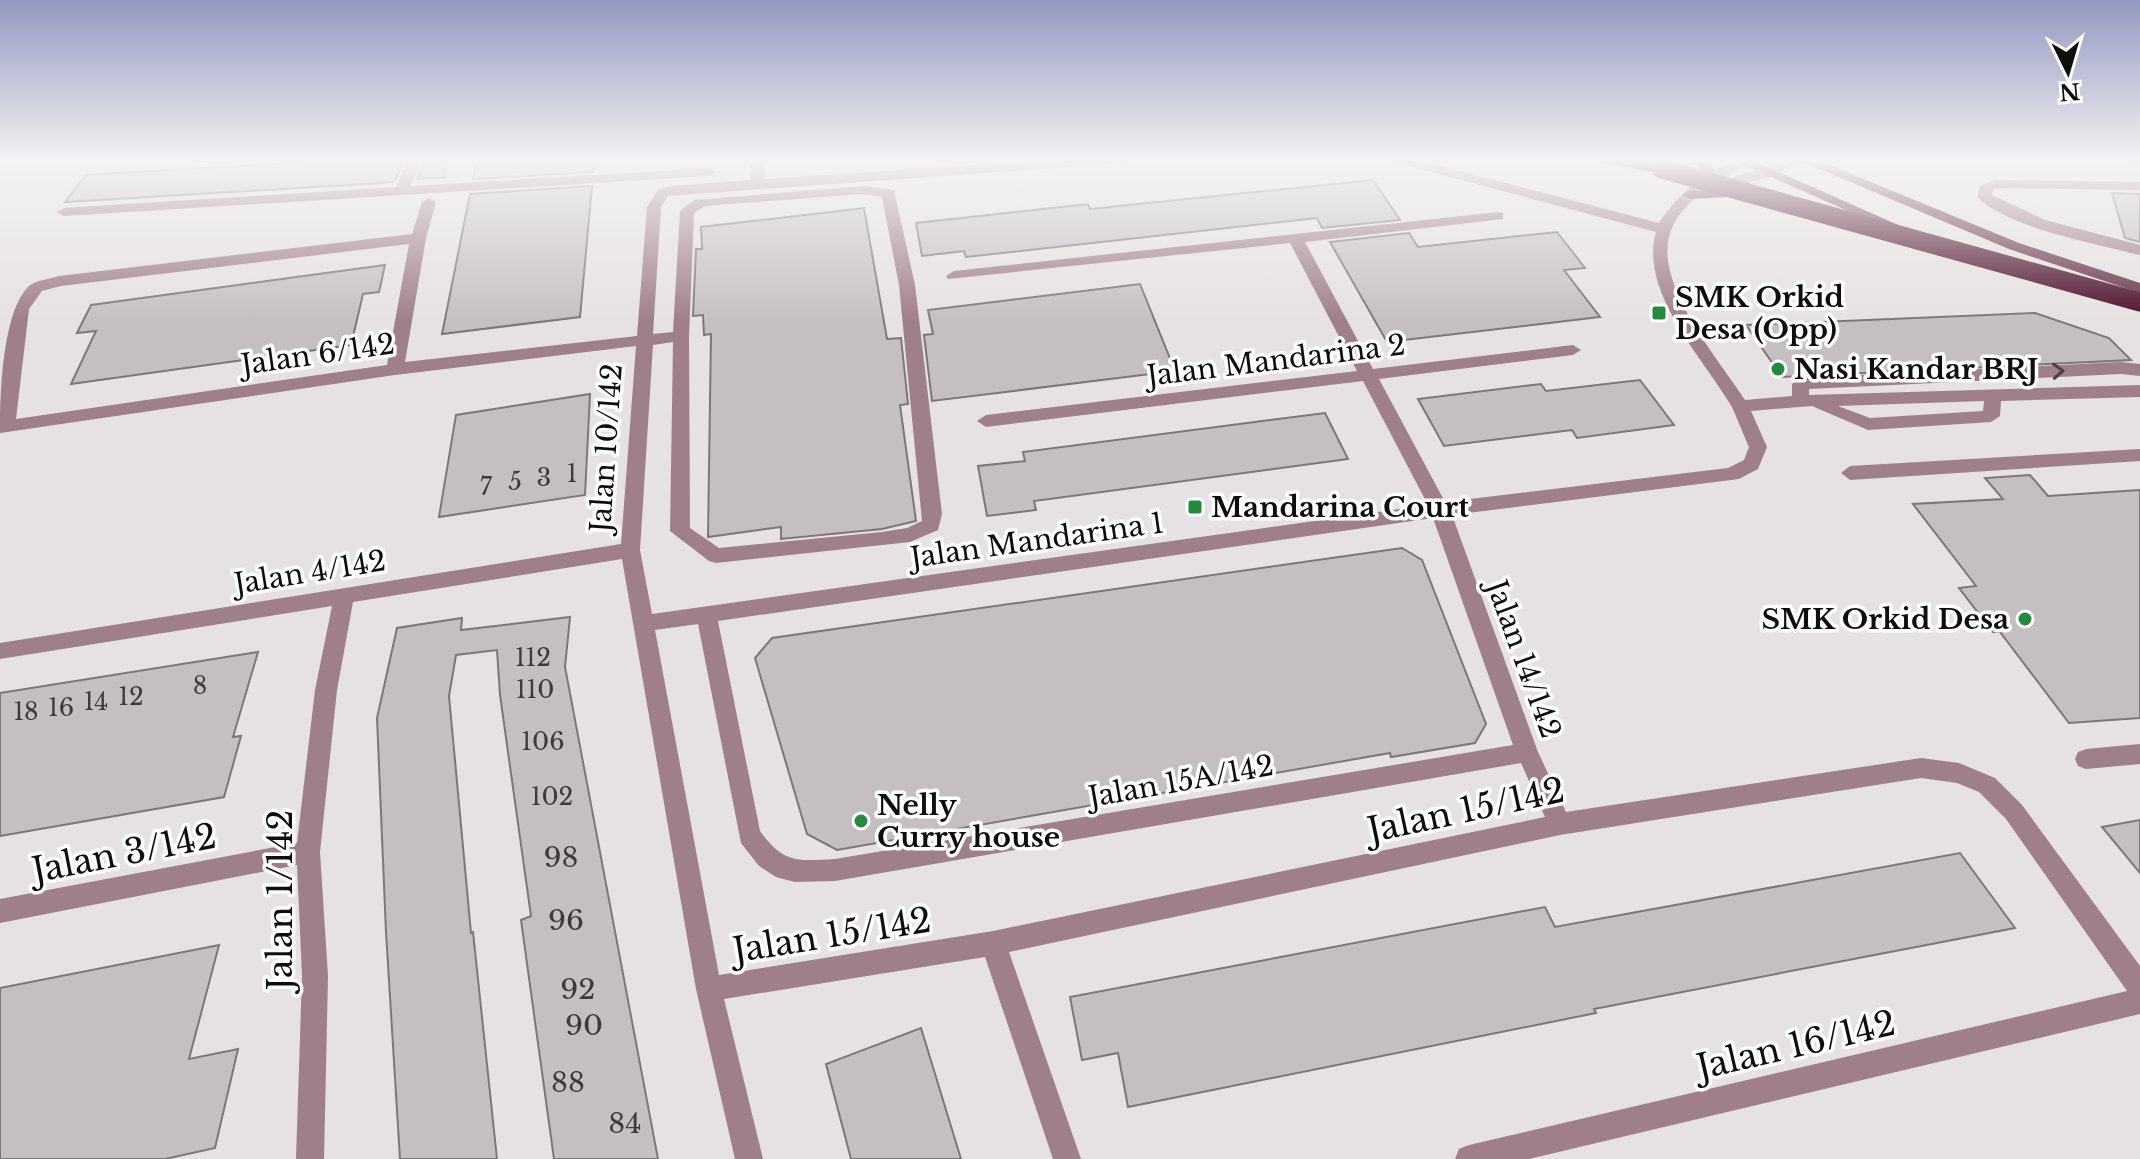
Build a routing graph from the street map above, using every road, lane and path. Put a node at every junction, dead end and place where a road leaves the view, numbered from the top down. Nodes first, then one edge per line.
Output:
1 (426, 213) edge
2 (656, 213) edge
3 (687, 213) edge
4 (893, 213) edge
5 (1603, 213) edge
6 (1676, 213) edge
7 (1834, 213) edge
8 (1843, 213) edge
9 (1861, 213) edge
10 (1936, 213) edge
11 (2014, 213) edge
12 (1498, 216) dead end
13 (1663, 229) junction
14 (418, 238) junction
15 (1296, 240) junction
16 (2140, 250) edge
17 (954, 276) dead end
18 (2140, 288) edge
19 (2140, 295) edge
20 (2140, 302) edge
21 (2140, 312) edge
22 (681, 336) junction
23 (643, 340) junction
24 (1573, 350) dead end
25 (395, 369) junction
26 (2140, 370) edge
27 (1369, 374) junction
28 (2133, 391) edge
29 (1806, 401) junction
30 (2140, 404) edge
31 (1740, 406) junction
32 (986, 421) dead end
33 (3, 426) edge
34 (2140, 455) edge
35 (1850, 473) dead end
36 (1440, 510) junction
37 (630, 550) junction
38 (344, 596) junction
39 (707, 616) junction
40 (641, 624) junction
41 (0, 651) edge
42 (1527, 752) junction
43 (2140, 754) edge
44 (2086, 759) dead end
45 (1560, 824) junction
46 (308, 852) junction
47 (0, 911) edge
48 (993, 943) junction
49 (2140, 988) edge
50 (709, 989) junction
51 (2140, 1001) edge
52 (310, 1159) edge
53 (749, 1159) edge
54 (1067, 1159) edge
55 (1469, 1159) edge

1 - 14 street
2 - 23 street, Jalan 10/142
3 - 22 street
4 - 22 street
5 - 13 street
6 - 13 street
7 - 20 highway, bridge
8 - 19 highway
9 - 21 main road
10 - 18 main road
11 - 16 street
12 - 15 street
13 - 31 street, Jalan Mandarina 1
14 - 25 street
14 - 33 street
15 - 17 street
15 - 27 street
22 - 23 street, Jalan 6/142
23 - 25 street, Jalan 6/142
23 - 37 street, Jalan 10/142
24 - 27 street, Jalan Mandarina 2
25 - 33 street, Jalan 6/142
29 -> 26 street
27 - 32 street, Jalan Mandarina 2
27 - 36 street
28 - 29 street
28 - 30 street
29 - 31 street
31 - 36 street, Jalan Mandarina 1
34 - 35 street
36 - 39 street, Jalan Mandarina 1
36 - 42 street, Jalan 14/142
37 - 38 street, Jalan 4/142
37 - 40 street, Jalan 10/142
38 - 41 street, Jalan 4/142
38 - 46 street, Jalan 1/142
39 - 40 street, Jalan Mandarina 1
39 - 42 street, Jalan 15A/142
40 - 50 street, Jalan 10/142
42 - 45 street, Jalan 14/142
43 - 44 street
45 - 48 street, Jalan 15/142
45 - 49 street, Jalan 15/142
46 - 47 street, Jalan 3/142
46 - 52 street, Jalan 1/142
48 - 50 street, Jalan 15/142
48 - 54 street
50 - 53 street, Jalan 10/142
51 - 55 street, Jalan 16/142

